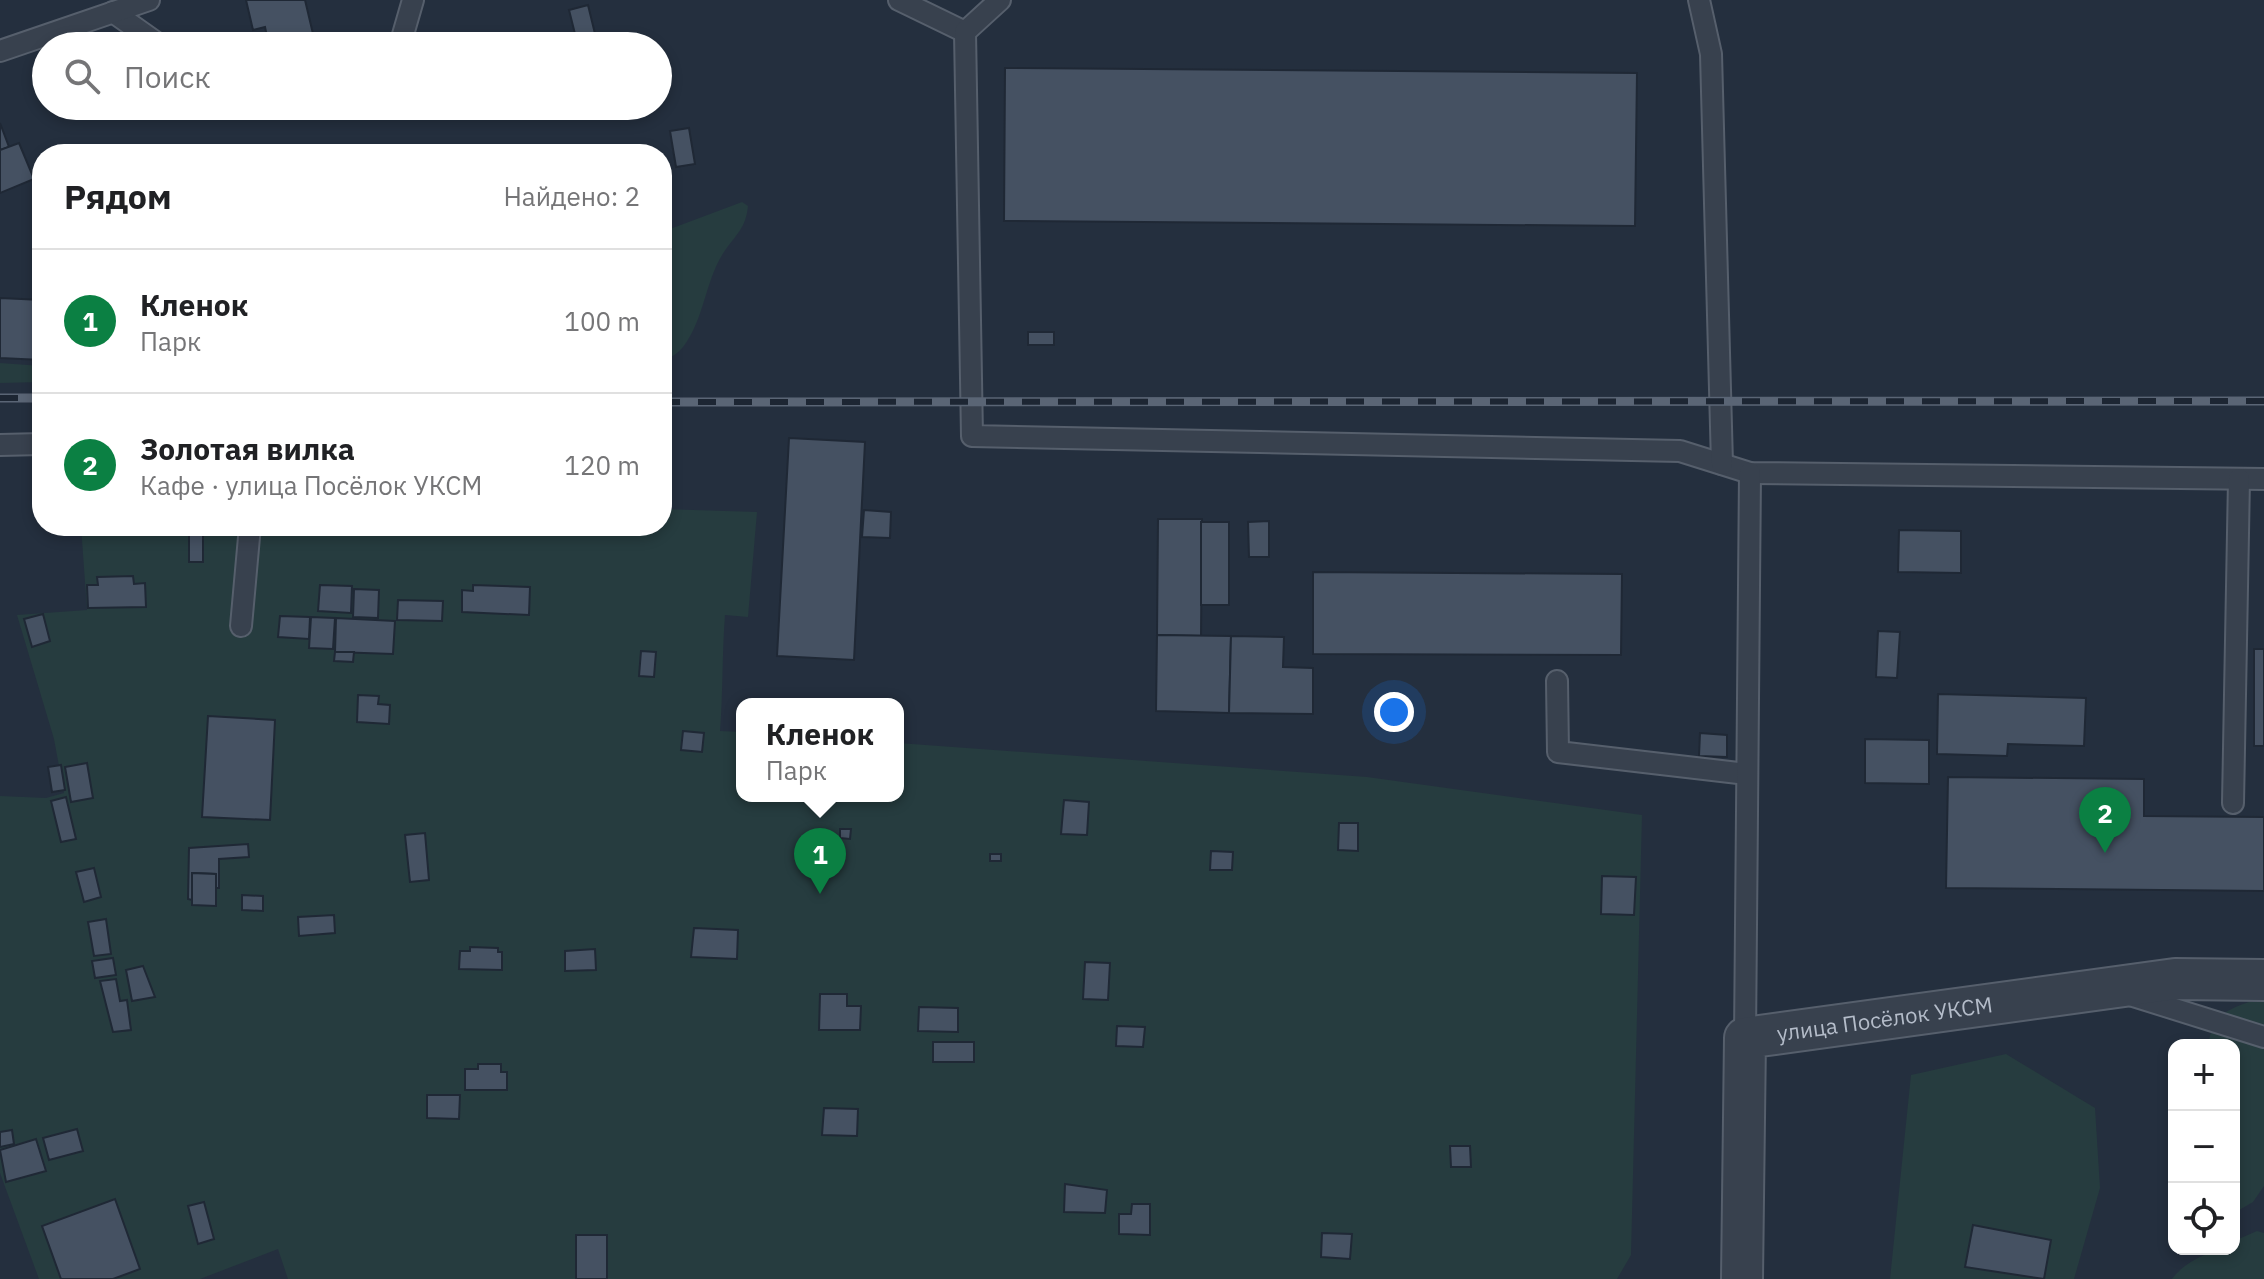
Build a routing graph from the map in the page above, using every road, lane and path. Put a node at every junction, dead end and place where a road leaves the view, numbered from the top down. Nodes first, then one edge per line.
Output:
1 (149, 0) edge
2 (413, 0) edge
3 (899, 0) edge
4 (1000, 0) edge
5 (1699, 0) edge
6 (113, 12) junction
7 (55, 32) edge
8 (141, 32) edge
9 (404, 32) edge
10 (965, 32) junction
11 (32, 40) edge
12 (0, 51) edge
13 (32, 444) edge
14 (0, 445) edge
15 (1722, 464) junction
16 (1750, 473) junction
17 (2239, 479) junction
18 (2264, 479) edge
19 (249, 536) edge
20 (241, 626) dead end
21 (1557, 681) dead end
22 (1747, 774) junction
23 (2233, 803) dead end
24 (2264, 980) edge
25 (2113, 990) junction
26 (2264, 1037) edge
27 (1745, 1038) junction
28 (1742, 1279) edge

1 - 6 lane
2 - 9 lane
3 - 10 lane
4 - 10 lane
5 - 15 lane
6 - 7 lane
6 - 8 lane
10 - 15 lane
11 - 12 lane
13 - 14 lane
15 - 16 lane
16 - 17 lane
16 - 22 lane
17 - 18 lane
17 - 23 lane
19 - 20 lane
21 - 22 lane
22 - 27 lane
24 - 25 street, улица Посёлок УКСМ
25 - 26 lane
25 - 27 street, улица Посёлок УКСМ
27 - 28 street, улица Посёлок УКСМ

